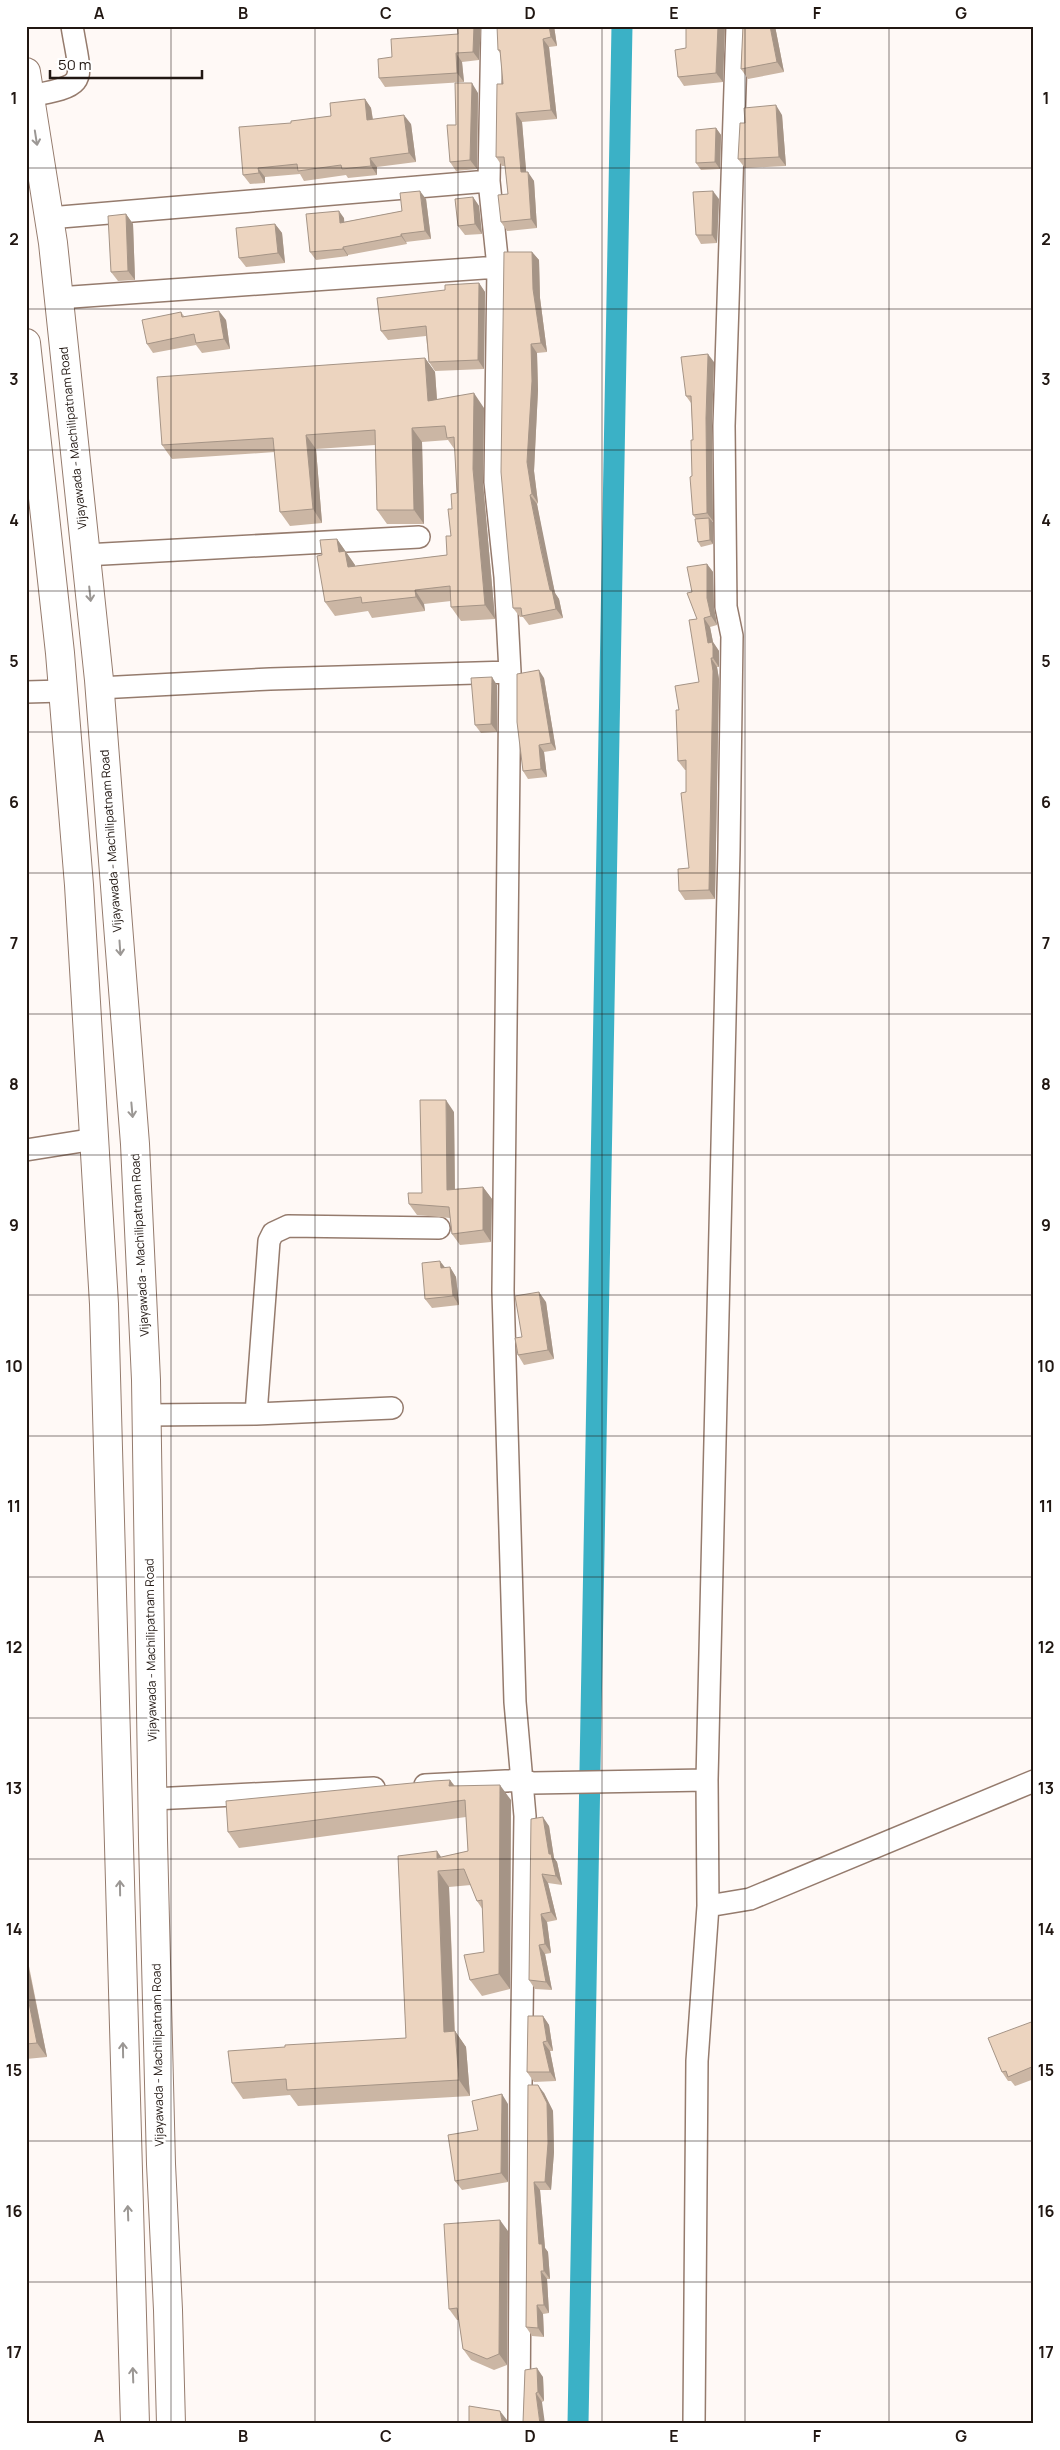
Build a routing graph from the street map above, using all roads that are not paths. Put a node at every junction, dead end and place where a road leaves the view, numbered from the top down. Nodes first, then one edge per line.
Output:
1 (72, 26) edge
2 (492, 26) edge
3 (737, 26) edge
4 (28, 84) edge
5 (489, 181) junction
6 (49, 218) junction
7 (498, 267) junction
8 (58, 298) junction
9 (26, 343) edge
10 (33, 474) edge
11 (419, 537) dead end
12 (85, 555) junction
13 (510, 672) junction
14 (99, 688) junction
15 (63, 691) junction
16 (26, 692) edge
17 (95, 1139) junction
18 (26, 1150) edge
19 (438, 1228) dead end
20 (392, 1408) dead end
21 (147, 1414) junction
22 (256, 1414) junction
23 (706, 1780) junction
24 (1034, 1781) edge
25 (527, 1782) junction
26 (153, 1799) junction
27 (708, 1906) junction
28 (135, 2424) edge
29 (171, 2424) edge
30 (519, 2424) edge
31 (694, 2424) edge

1 - 4 street
2 - 5 street
3 - 23 street
4 -> 6 highway, Vijayawada - Machilipatnam Road
5 - 6 street
5 - 7 street
6 - 8 highway, Vijayawada - Machilipatnam Road
7 - 8 street
7 - 13 street
8 - 12 highway, Vijayawada - Machilipatnam Road
9 - 10 highway
10 - 15 highway
11 - 12 street
12 -> 14 highway, Vijayawada - Machilipatnam Road
13 - 14 street
13 - 25 street
14 -> 21 highway, Vijayawada - Machilipatnam Road
15 - 16 street
15 - 17 highway
17 - 18 street
28 -> 17 highway
19 - 22 street
20 - 22 street
21 - 22 street
21 - 26 highway, Vijayawada - Machilipatnam Road
23 - 25 street
23 - 27 street
24 - 27 street
25 - 26 street
25 - 30 street
26 - 29 highway, Vijayawada - Machilipatnam Road
27 - 31 street

